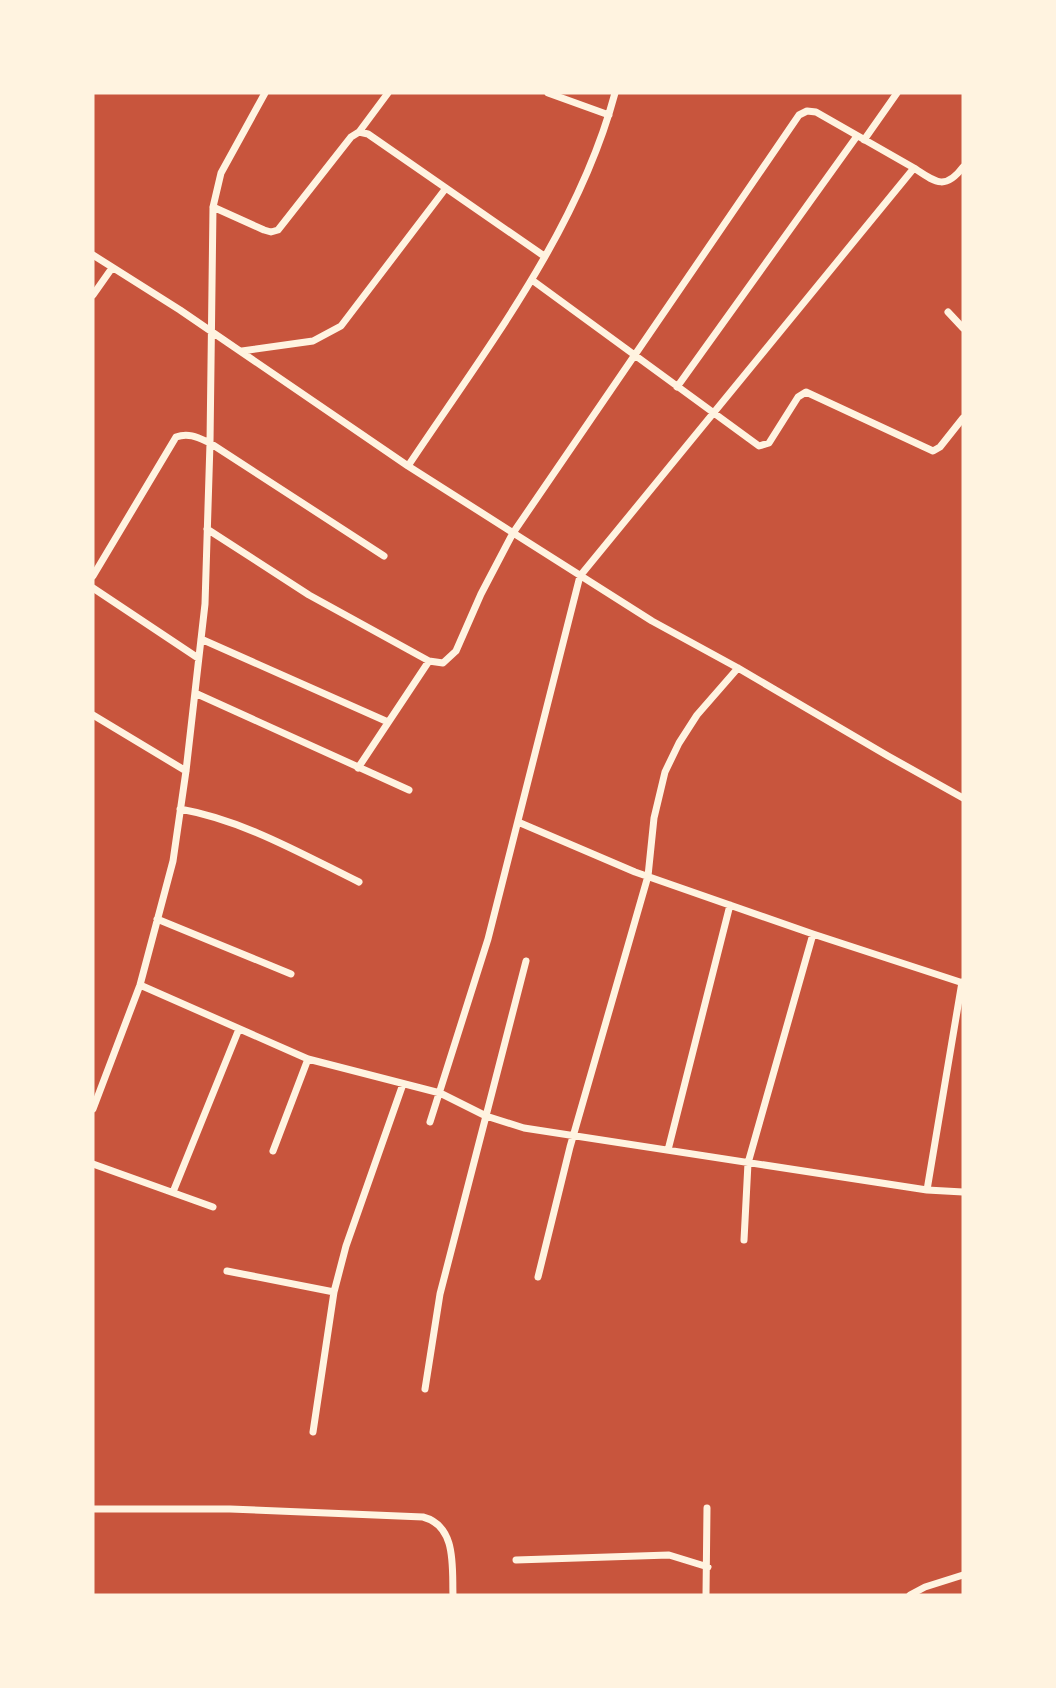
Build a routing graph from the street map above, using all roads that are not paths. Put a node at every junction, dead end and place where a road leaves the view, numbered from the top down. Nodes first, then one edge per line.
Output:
1 (265, 93) edge
2 (388, 93) edge
3 (548, 93) edge
4 (615, 93) edge
5 (897, 93) edge
6 (609, 115) junction
7 (359, 132) junction
8 (861, 138) junction
9 (963, 167) edge
10 (914, 168) junction
11 (446, 188) junction
12 (213, 207) junction
13 (93, 255) edge
14 (544, 256) junction
15 (112, 268) junction
16 (532, 280) junction
17 (93, 296) edge
18 (948, 312) dead end
19 (963, 328) edge
20 (210, 330) junction
21 (242, 351) junction
22 (635, 356) junction
23 (677, 387) junction
24 (713, 413) junction
25 (963, 418) edge
26 (210, 443) junction
27 (408, 466) junction
28 (208, 529) junction
29 (513, 533) junction
30 (384, 556) dead end
31 (93, 576) edge
32 (580, 576) junction
33 (93, 588) edge
34 (201, 639) junction
35 (198, 658) junction
36 (429, 661) junction
37 (738, 668) junction
38 (195, 693) junction
39 (93, 715) edge
40 (388, 722) junction
41 (358, 768) junction
42 (187, 771) junction
43 (409, 790) dead end
44 (963, 798) edge
45 (180, 809) junction
46 (518, 822) junction
47 (648, 876) junction
48 (359, 882) dead end
49 (730, 905) junction
50 (157, 919) junction
51 (813, 934) junction
52 (526, 961) dead end
53 (291, 974) dead end
54 (963, 982) edge
55 (140, 985) junction
56 (239, 1029) junction
57 (308, 1059) junction
58 (403, 1084) junction
59 (439, 1093) junction
60 (93, 1109) edge
61 (486, 1116) junction
62 (430, 1122) dead end
63 (574, 1136) junction
64 (668, 1150) junction
65 (273, 1151) dead end
66 (748, 1163) junction
67 (93, 1164) edge
68 (927, 1190) junction
69 (173, 1192) junction
70 (963, 1192) edge
71 (213, 1207) dead end
72 (744, 1240) dead end
73 (227, 1271) dead end
74 (538, 1277) dead end
75 (334, 1292) junction
76 (425, 1389) dead end
77 (313, 1432) dead end
78 (707, 1508) dead end
79 (93, 1510) edge
80 (516, 1560) dead end
81 (708, 1567) junction
82 (963, 1575) edge
83 (453, 1595) edge
84 (706, 1595) edge
85 (910, 1595) edge

1 - 12 street
2 - 7 street
3 - 6 street
4 - 6 street
5 - 8 street
6 - 14 street
7 - 11 street
7 - 12 street
8 - 10 street
8 - 22 street
8 - 23 street
9 - 10 street
10 - 24 street
11 - 14 street
11 - 21 street
12 - 20 street
13 - 15 street
14 - 16 street
15 - 17 street
15 - 20 street
16 - 22 street
16 - 27 street
18 - 19 street
20 - 21 street
20 - 26 street
21 - 27 street
22 - 23 street
22 - 29 street
23 - 24 street
24 - 25 street
24 - 32 street
26 - 28 street
26 - 30 street
26 - 31 street
27 - 29 street
28 - 34 street
28 - 36 street
29 - 32 street
29 - 36 street
32 - 37 street
32 - 46 street
33 - 35 street
34 - 35 street
34 - 40 street
35 - 38 street
36 - 40 street
37 - 44 street
37 - 47 street
38 - 41 street
38 - 42 street
39 - 42 street
40 - 41 street
41 - 43 street
42 - 45 street
45 - 48 street
45 - 50 street
46 - 47 street
46 - 59 street
47 - 49 street
47 - 63 street
49 - 51 street
49 - 64 street
50 - 53 street
50 - 55 street
51 - 54 street
51 - 66 street
52 - 61 street
54 - 68 street
55 - 56 street
55 - 60 street
56 - 57 street
56 - 69 street
57 - 58 street
57 - 65 street
58 - 59 street
58 - 75 street
59 - 61 street
59 - 62 street
61 - 63 street
61 - 76 street
63 - 64 street
63 - 74 street
64 - 66 street
66 - 68 street
66 - 72 street
67 - 69 street
68 - 70 street
69 - 71 street
73 - 75 street
75 - 77 street
78 - 81 street
79 - 83 street
80 - 81 street
81 - 84 street
82 - 85 street

